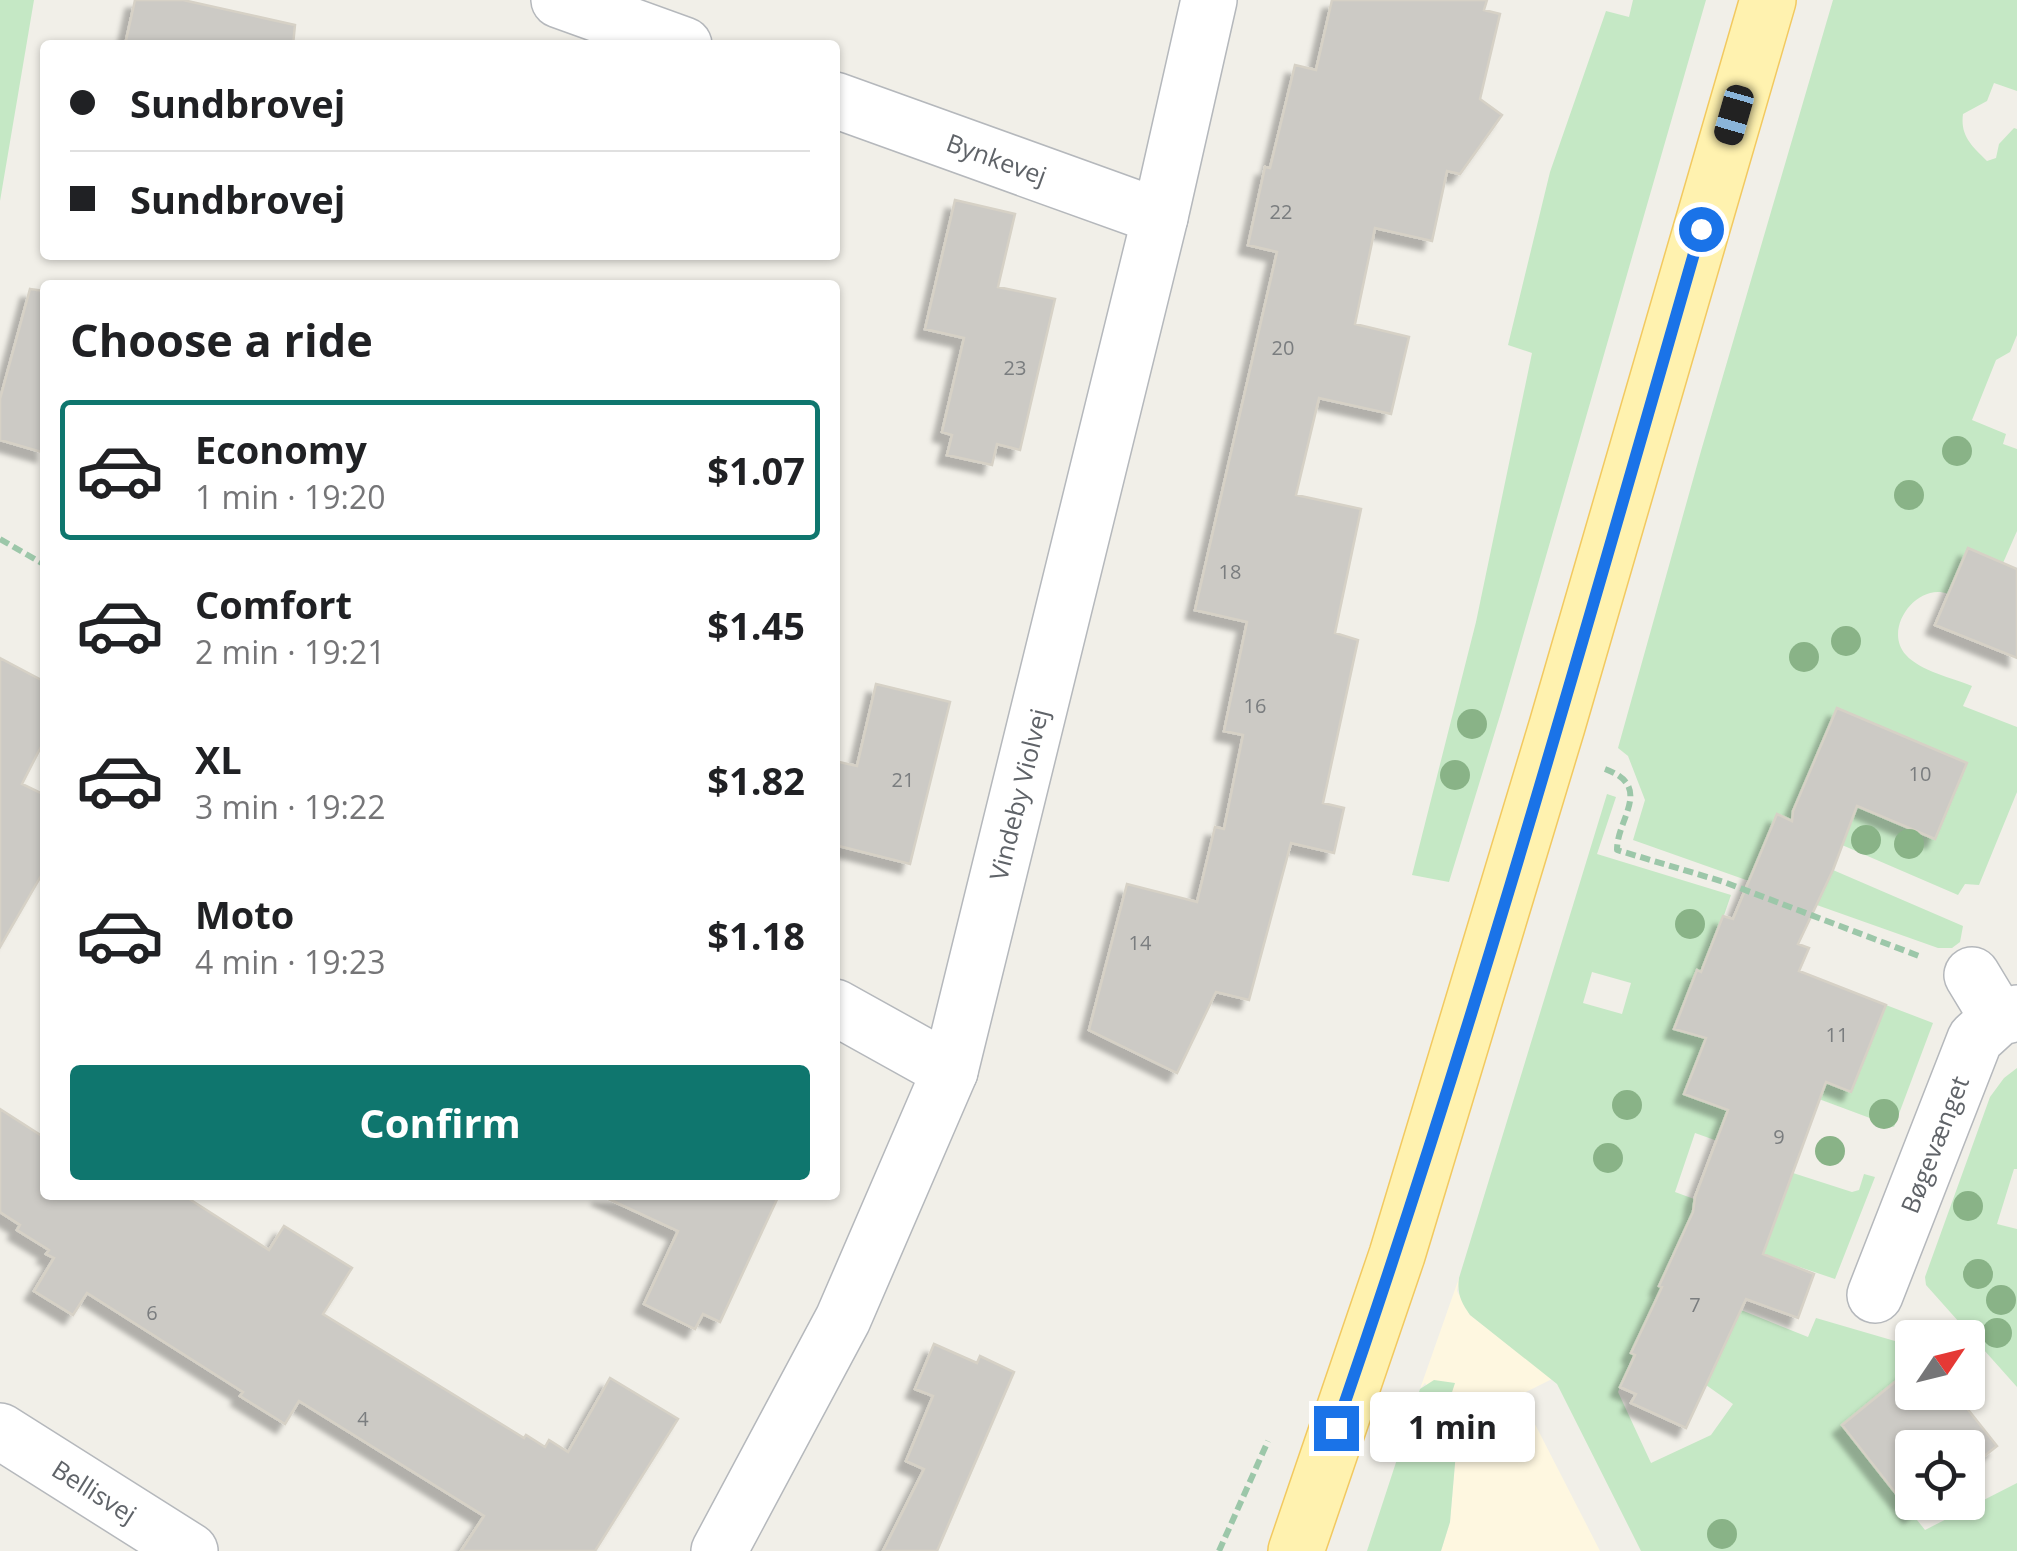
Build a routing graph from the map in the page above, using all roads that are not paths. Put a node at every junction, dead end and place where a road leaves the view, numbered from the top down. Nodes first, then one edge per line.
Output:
1 (559, 0) edge
2 (1209, 0) edge
3 (1768, 0) edge
4 (670, 40) edge
5 (840, 102) edge
6 (1160, 218) junction
7 (1996, 1002) edge
8 (840, 1010) edge
9 (950, 1071) junction
10 (1875, 1295) dead end
11 (0, 1431) edge
12 (1312, 1497) junction
13 (190, 1551) edge
14 (719, 1551) edge
15 (1286, 1551) edge
16 (1296, 1551) edge

1 - 4 street
2 - 6 street, Vindeby Violvej
3 - 12 main road
5 - 6 street, Bynkevej
6 - 9 street, Vindeby Violvej
7 - 10 street, Bøgevænget
8 - 9 street
9 - 14 street, Vindeby Violvej
11 - 13 street, Bellisvej
12 - 15 main road
12 - 16 main road

